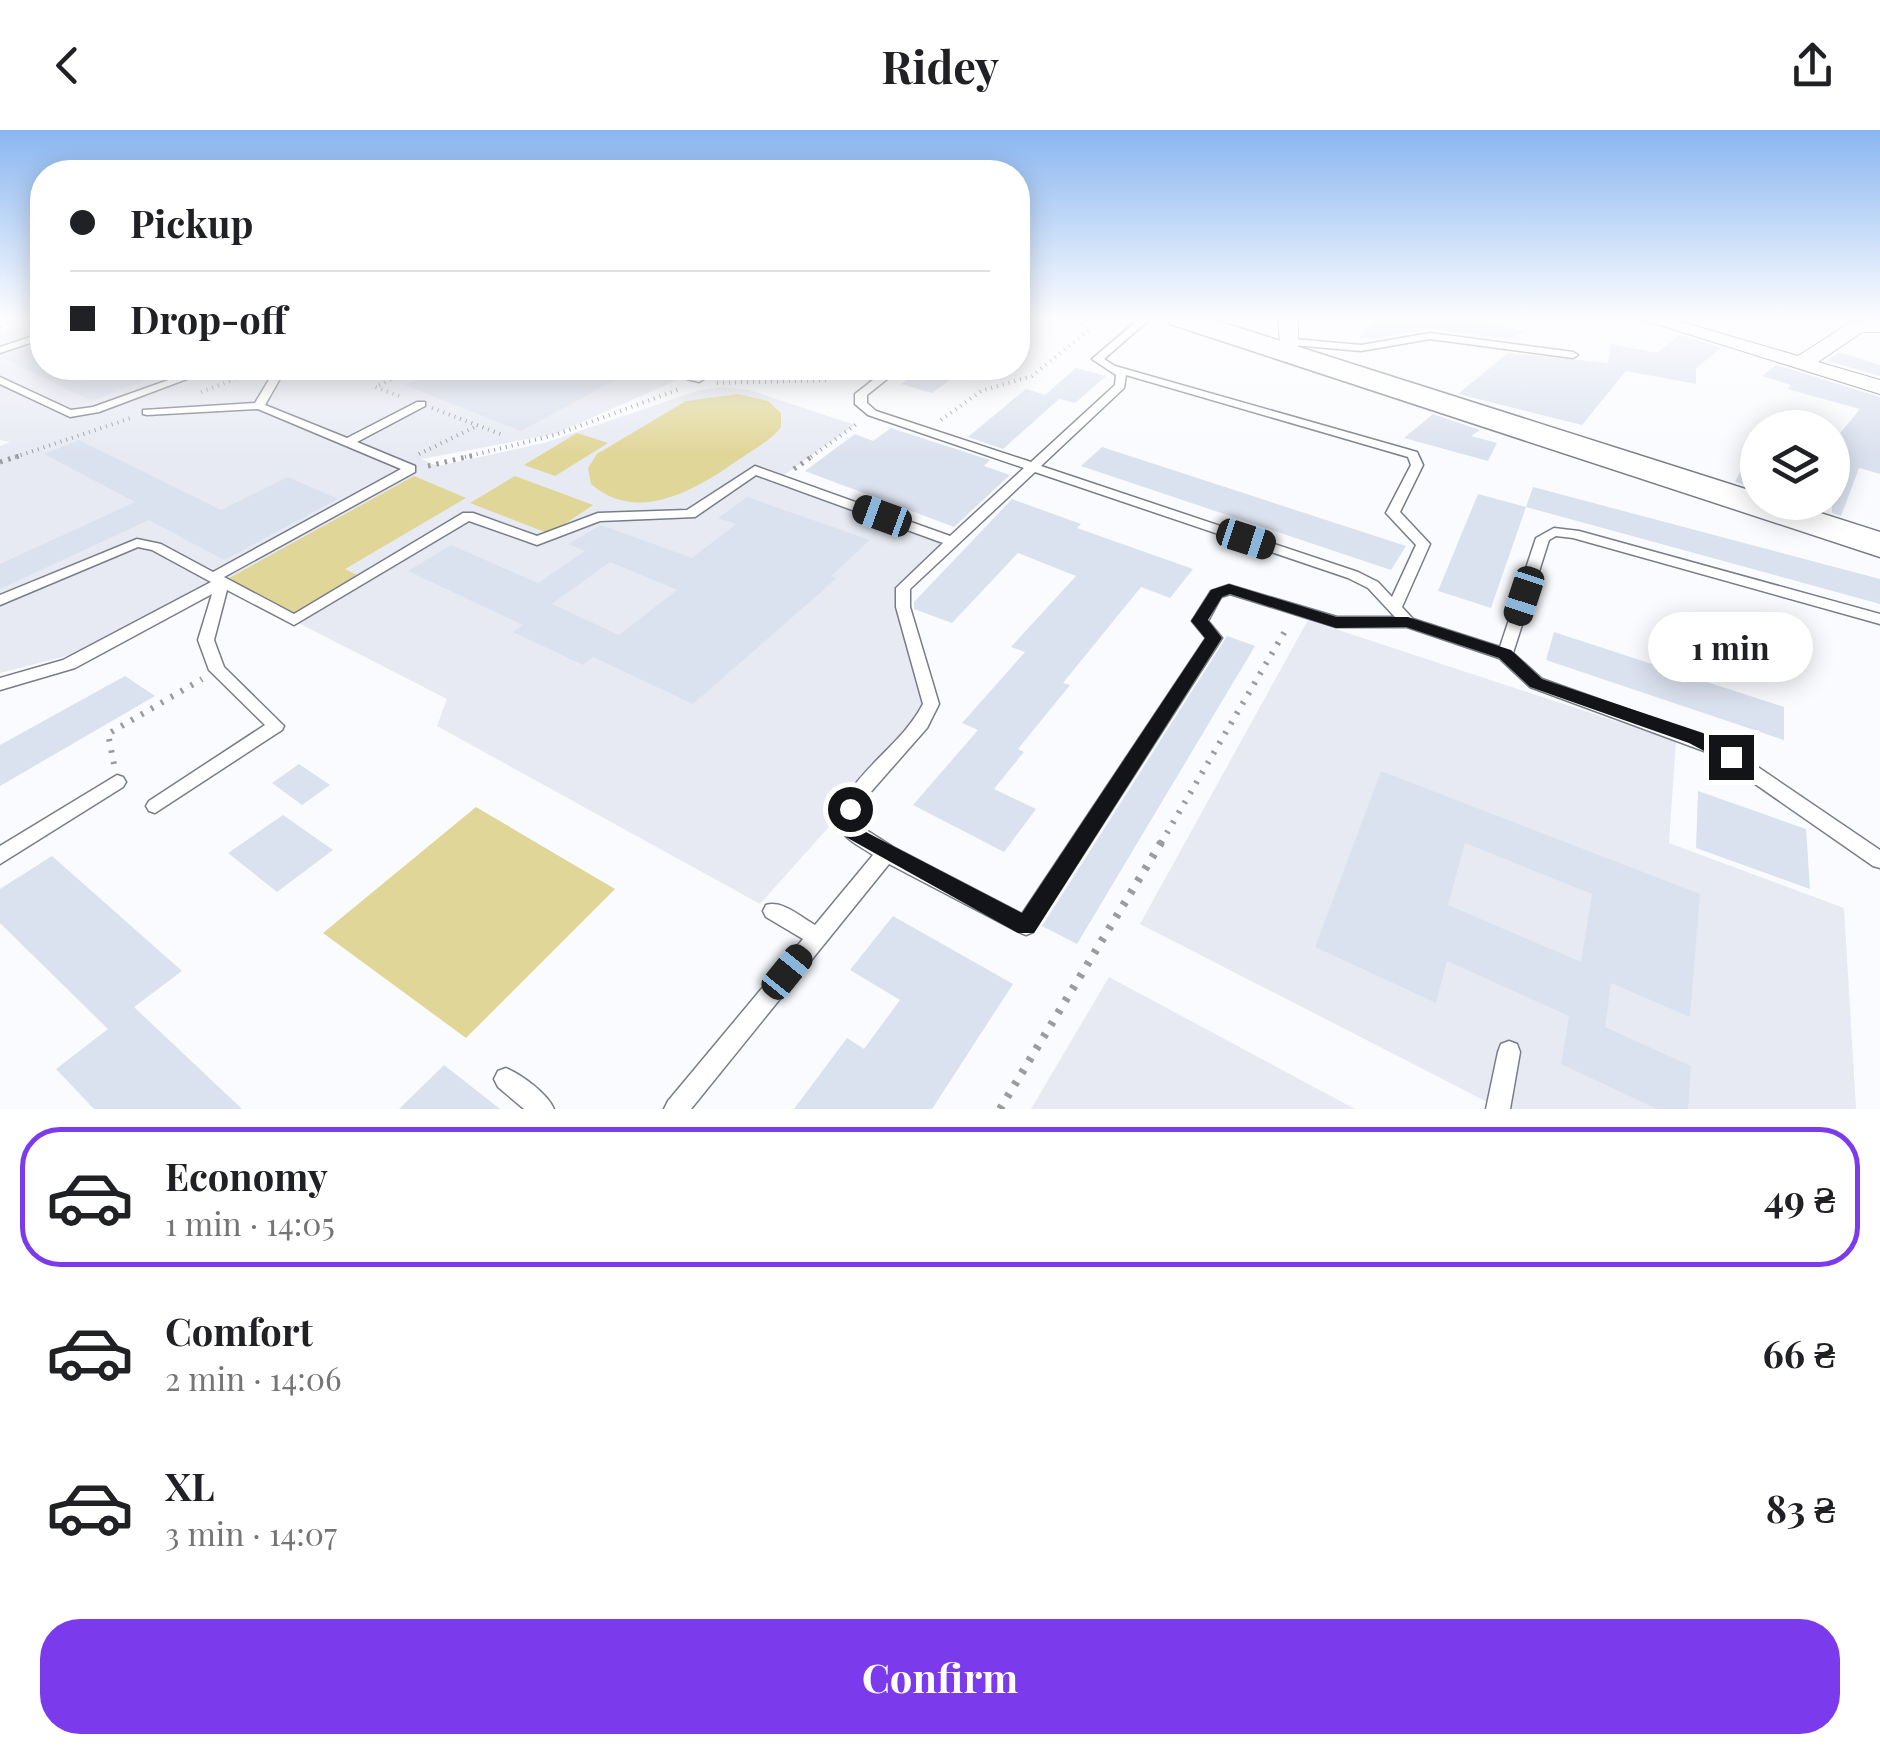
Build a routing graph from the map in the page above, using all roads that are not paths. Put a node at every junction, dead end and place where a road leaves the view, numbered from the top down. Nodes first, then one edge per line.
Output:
1 (1101, 364) edge
2 (1339, 364) edge
3 (1802, 364) edge
4 (1116, 369) junction
5 (0, 380) edge
6 (178, 380) edge
7 (274, 380) edge
8 (879, 380) edge
9 (1880, 387) edge
10 (422, 404) dead end
11 (260, 406) junction
12 (147, 412) dead end
13 (346, 442) junction
14 (1034, 468) junction
15 (950, 541) junction
16 (1880, 545) edge
17 (218, 579) junction
18 (0, 600) edge
19 (1394, 609) junction
20 (1880, 618) edge
21 (1408, 622) junction
22 (1505, 654) junction
23 (0, 684) edge
24 (118, 782) road end
25 (156, 806) dead end
26 (886, 854) junction
27 (0, 856) edge
28 (1880, 860) edge
29 (773, 911) dead end
30 (816, 936) junction
31 (1510, 1052) dead end
32 (506, 1079) dead end
33 (542, 1109) edge
34 (676, 1109) edge
35 (1498, 1109) edge

1 - 4 lane
2 - 16 street
3 - 9 street
4 - 14 lane
4 - 19 lane
5 - 6 lane
7 - 11 lane
8 - 14 lane
10 - 13 lane
11 - 12 lane
11 - 13 lane
13 - 17 lane
14 - 15 lane
14 - 19 lane
15 - 17 lane
15 - 26 lane
17 - 18 lane
17 - 23 lane
17 - 25 lane
19 - 21 lane
20 - 22 lane
21 - 22 lane
21 - 26 lane
22 - 28 lane
24 - 27 lane
26 - 30 lane
29 - 30 lane
30 - 34 lane
31 - 35 lane
32 - 33 lane

